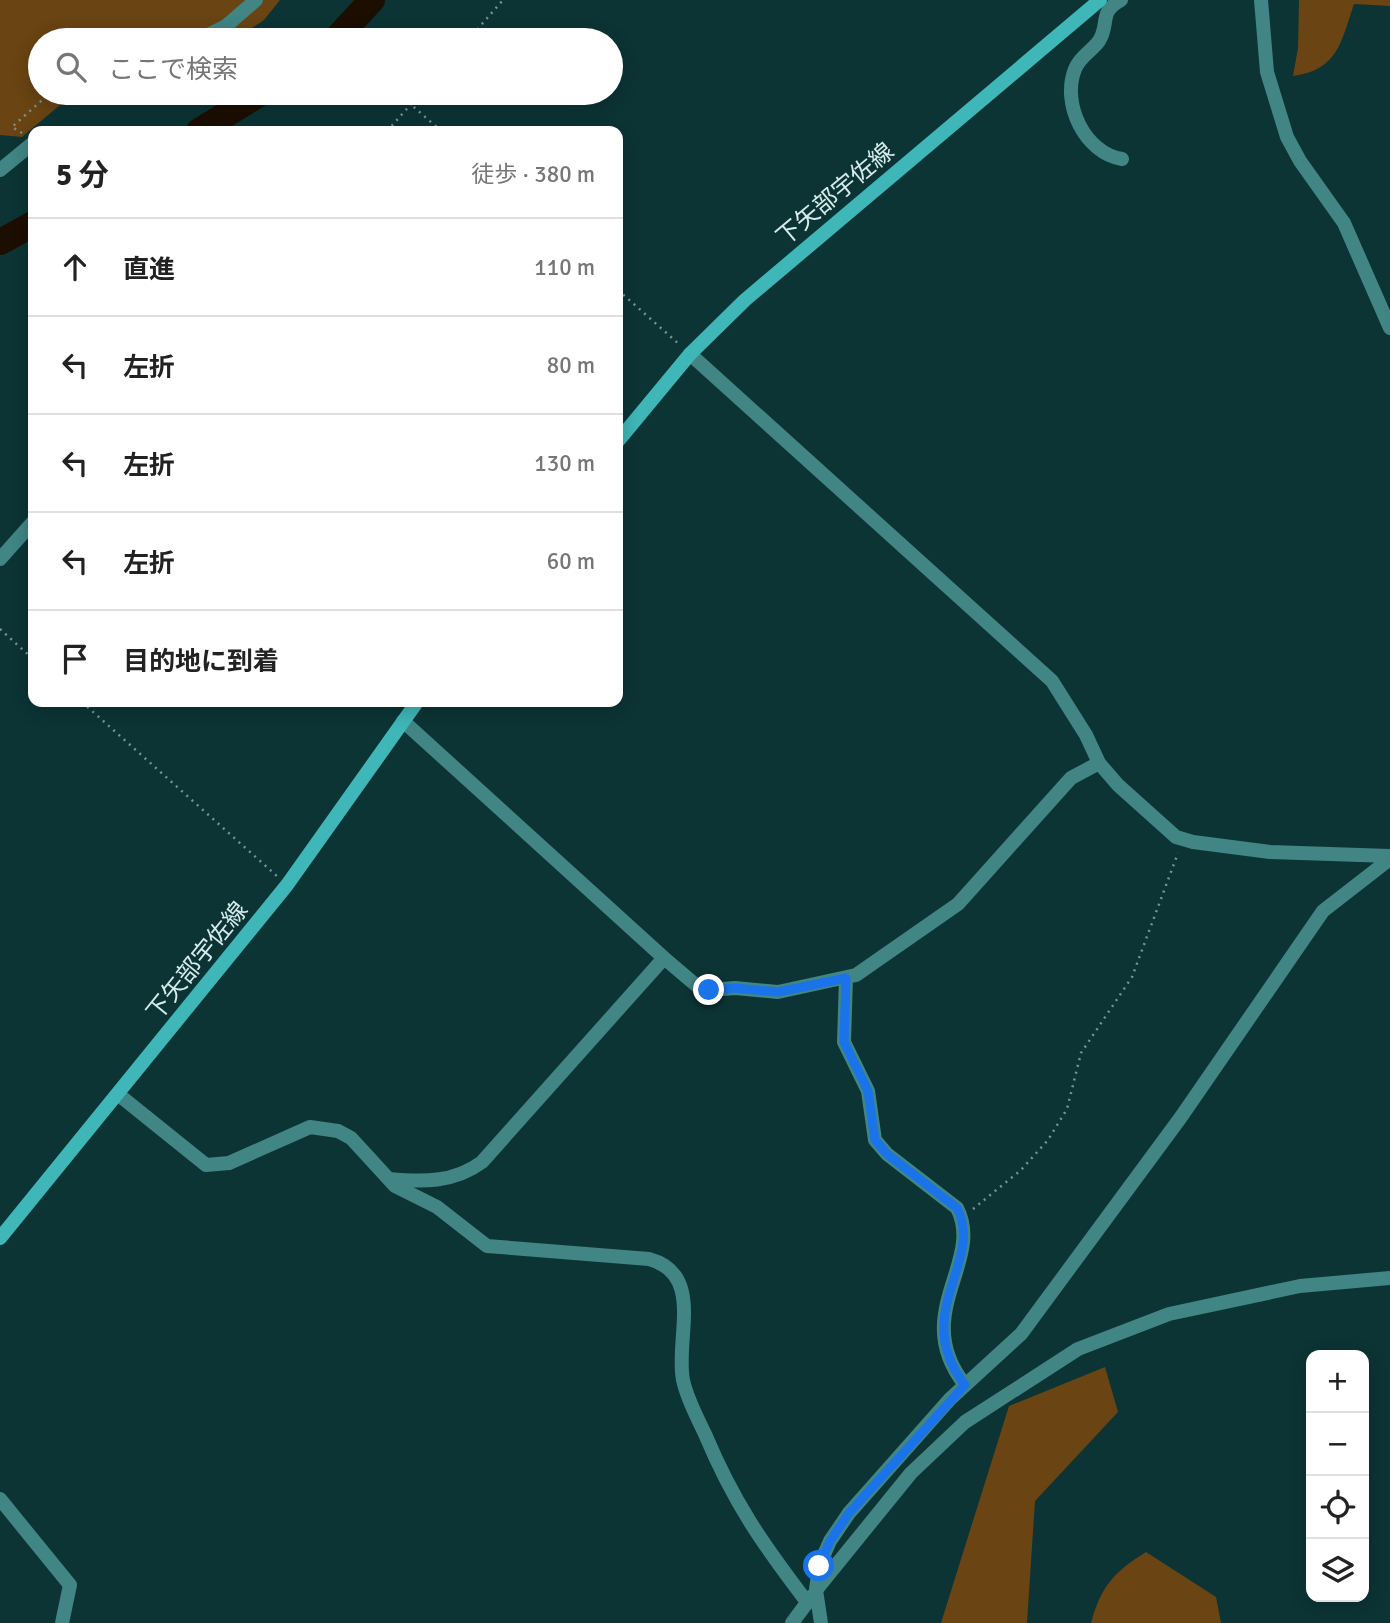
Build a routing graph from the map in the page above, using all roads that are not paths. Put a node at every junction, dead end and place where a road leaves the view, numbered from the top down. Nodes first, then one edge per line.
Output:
1 (256, 0) edge
2 (1100, 0) edge
3 (1121, 0) edge
4 (1261, 0) edge
5 (222, 28) edge
6 (28, 138) edge
7 (1122, 159) dead end
8 (0, 170) edge
9 (1390, 328) edge
10 (690, 354) junction
11 (623, 435) edge
12 (28, 528) edge
13 (0, 559) edge
14 (413, 707) edge
15 (403, 721) junction
16 (1099, 763) junction
17 (1390, 857) edge
18 (664, 958) junction
19 (846, 978) junction
20 (119, 1095) junction
21 (389, 1179) junction
22 (0, 1238) edge
23 (1390, 1278) edge
24 (965, 1385) junction
25 (0, 1499) edge
26 (812, 1596) junction
27 (62, 1623) edge
28 (792, 1623) edge
29 (821, 1623) edge

1 - 5 street
2 - 10 main road, 下矢部宇佐線
3 - 7 street
4 - 9 street
6 - 8 street
10 - 11 main road, 下矢部宇佐線
10 - 16 street
12 - 13 street
14 - 15 main road, 下矢部宇佐線
15 - 18 street
15 - 20 main road, 下矢部宇佐線
16 - 17 street
16 - 19 street
17 - 24 street
18 - 19 street
18 - 21 street
19 - 24 street
20 - 21 street
20 - 22 main road, 下矢部宇佐線
21 - 26 street
23 - 26 street
24 - 26 street
25 - 27 street
26 - 28 street
26 - 29 street

